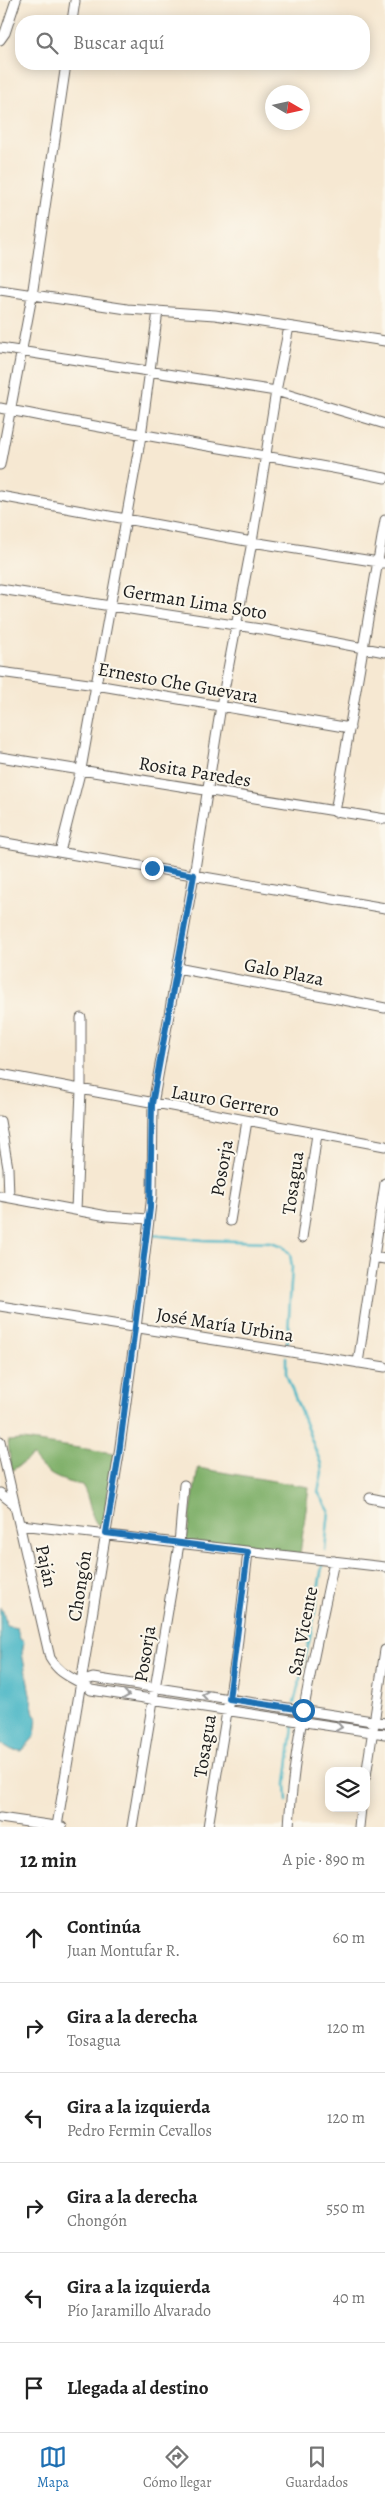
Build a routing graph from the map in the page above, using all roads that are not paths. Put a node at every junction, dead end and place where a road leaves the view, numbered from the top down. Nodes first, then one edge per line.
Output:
1 (16, 0) edge
2 (76, 1) dead end
3 (73, 15) edge
4 (0, 40) edge
5 (65, 70) edge
6 (0, 290) edge
7 (32, 296) junction
8 (158, 311) junction
9 (289, 327) junction
10 (385, 341) edge
11 (0, 348) edge
12 (20, 352) junction
13 (150, 373) junction
14 (276, 392) junction
15 (0, 408) edge
16 (11, 410) junction
17 (385, 424) edge
18 (141, 436) junction
19 (266, 455) junction
20 (0, 465) edge
21 (385, 478) edge
22 (0, 496) edge
23 (126, 520) junction
24 (385, 520) edge
25 (252, 542) junction
26 (381, 562) edge
27 (0, 589) edge
28 (109, 605) junction
29 (237, 626) junction
30 (363, 649) junction
31 (385, 652) edge
32 (0, 672) edge
33 (96, 685) junction
34 (220, 706) junction
35 (350, 728) junction
36 (0, 756) edge
37 (80, 769) junction
38 (206, 790) junction
39 (335, 812) junction
40 (385, 819) edge
41 (0, 842) edge
42 (60, 852) junction
43 (194, 875) junction
44 (385, 908) edge
45 (177, 968) junction
46 (385, 1008) edge
47 (81, 1018) dead end
48 (0, 1074) edge
49 (81, 1090) junction
50 (152, 1104) junction
51 (0, 1121) edge
52 (247, 1121) junction
53 (316, 1134) junction
54 (385, 1146) edge
55 (385, 1184) edge
56 (4, 1196) edge
57 (76, 1210) junction
58 (148, 1219) junction
59 (230, 1221) dead end
60 (302, 1238) dead end
61 (373, 1257) junction
62 (385, 1259) edge
63 (0, 1306) edge
64 (136, 1328) junction
65 (358, 1363) junction
66 (385, 1367) edge
67 (0, 1441) edge
68 (184, 1485) dead end
69 (0, 1493) edge
70 (370, 1498) dead end
71 (385, 1501) edge
72 (14, 1504) junction
73 (21, 1525) junction
74 (106, 1533) junction
75 (179, 1544) junction
76 (248, 1552) junction
77 (334, 1561) junction
78 (385, 1567) edge
79 (385, 1650) edge
80 (81, 1682) junction
81 (156, 1688) junction
82 (154, 1699) junction
83 (229, 1699) junction
84 (227, 1710) junction
85 (303, 1710) junction
86 (374, 1721) junction
87 (302, 1722) junction
88 (385, 1723) edge
89 (373, 1732) junction
90 (385, 1734) edge
91 (367, 1767) edge
92 (360, 1812) edge
93 (0, 1818) edge
94 (59, 1827) edge
95 (132, 1827) edge
96 (208, 1827) edge
97 (289, 1827) edge
98 (358, 1827) edge

1 - 4 street
2 - 3 street
5 - 7 street
6 - 7 street
7 - 8 street
7 - 12 street
8 - 9 street
8 - 13 street
9 - 10 street
9 - 14 street, Chongón
11 - 12 street
12 - 13 street
12 - 16 street
13 - 14 street
13 - 18 street
14 - 17 street
14 - 19 street, Chongón
15 - 16 street
16 - 18 street
16 - 20 street
18 - 19 street
18 - 23 street
19 - 21 street
19 - 25 street, Chongón
22 - 23 street
23 - 25 street
23 - 28 street
24 - 26 street
25 - 26 street
25 - 29 street, Chongón
26 - 30 street
27 - 28 street, German Lima Soto
28 - 29 street, German Lima Soto
28 - 33 street
29 - 30 street, German Lima Soto
29 - 34 street, Chongón
30 - 31 street, German Lima Soto
30 - 35 street
32 - 33 street, Ernesto Che Guevara
33 - 34 street, Ernesto Che Guevara
33 - 37 street
34 - 35 street, Ernesto Che Guevara
34 - 38 street, Chongón
35 - 39 street
36 - 37 street, Rosita Paredes
37 - 38 street, Rosita Paredes
37 - 42 street
38 - 39 street, Rosita Paredes
38 - 43 street, Chongón
39 - 40 street, Rosita Paredes
41 - 42 street
42 - 43 street
43 - 44 street
43 - 45 street, Chongón
45 - 46 street, Galo Plaza
45 - 50 street, Chongón
47 - 49 street
48 - 49 street, Lauro Gerrero
49 - 50 street, Lauro Gerrero
49 - 57 street
50 - 52 street, Lauro Gerrero
50 - 58 street, Chongón
51 - 56 street
52 - 53 street, Lauro Gerrero
52 - 59 street, Posorja
53 - 54 street, Lauro Gerrero
53 - 60 street, Tosagua
55 - 61 street
56 - 57 street
57 - 58 street
58 - 64 street, Chongón
61 - 62 street
61 - 65 street
63 - 64 street, José María Urbina
64 - 65 street, José María Urbina
64 - 74 street, Chongón
65 - 66 street, José María Urbina
67 - 72 street, Paján
68 - 75 street, Posorja
69 - 72 street
70 - 71 street
72 - 73 street, Paján
73 - 74 street
73 - 80 street, Paján
74 - 75 street
74 - 80 street, Chongón
75 - 76 street
75 - 81 street, Posorja
76 - 77 street
76 - 83 street, Tosagua
77 - 78 street
77 - 85 street, San Vicente
79 - 86 street
80 - 81 street
80 -> 82 street, Paján
80 - 94 street, Chongón
81 - 82 street, Posorja
83 -> 81 street
82 - 84 street, Paján
82 - 95 street, Posorja
83 - 84 street, Tosagua
83 - 85 street
84 - 87 street, Paján
84 - 96 street, Tosagua
85 - 86 street
85 - 87 street, San Vicente
86 - 88 street
86 - 89 street
87 -> 89 street, Paján
87 - 97 street, San Vicente
89 - 90 street, Paján
89 - 91 street
92 - 98 street
93 - 94 street

